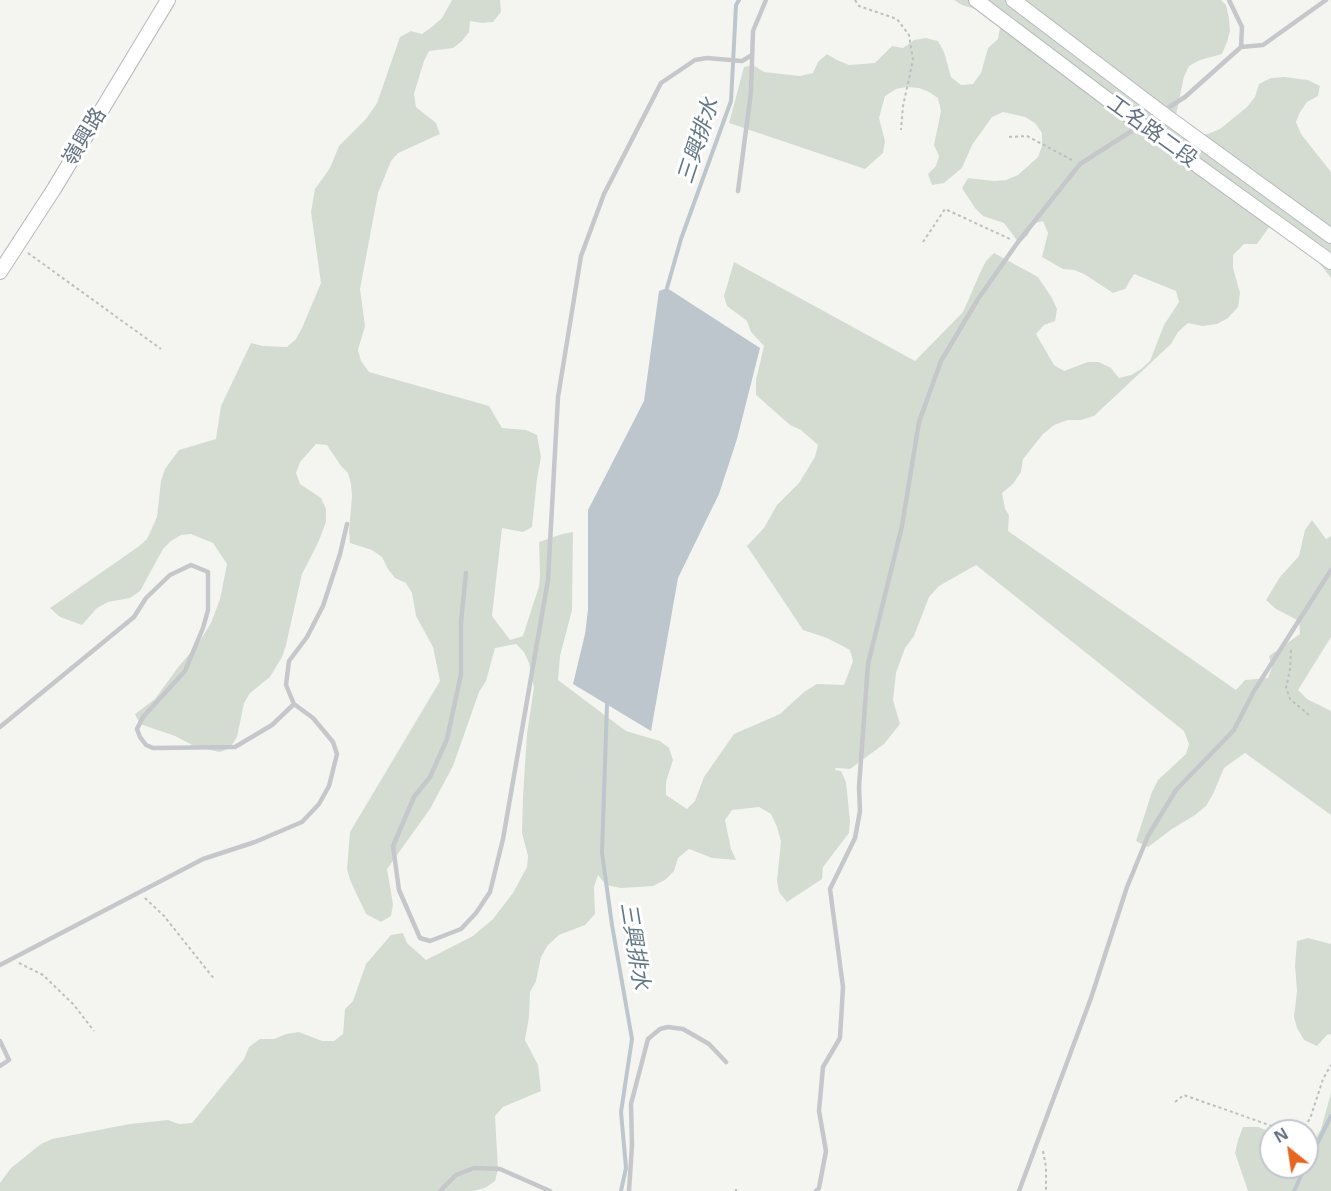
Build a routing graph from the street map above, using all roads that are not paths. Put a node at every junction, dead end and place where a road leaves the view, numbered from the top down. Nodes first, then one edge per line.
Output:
1 (168, 0) edge
2 (766, 0) edge
3 (976, 0) edge
4 (1013, 0) edge
5 (1229, 0) edge
6 (1326, 0) edge
7 (1241, 47) junction
8 (752, 55) junction
9 (1162, 113) junction
10 (1140, 124) junction
11 (738, 191) dead end
12 (1331, 236) edge
13 (1331, 262) edge
14 (0, 272) edge
15 (347, 524) dead end
16 (1331, 570) edge
17 (466, 573) dead end
18 (294, 704) junction
19 (0, 727) edge
20 (0, 965) edge
21 (0, 1041) edge
22 (726, 1062) dead end
23 (0, 1066) edge
24 (440, 1191) edge
25 (550, 1191) edge
26 (629, 1191) edge
27 (816, 1191) edge
28 (1019, 1191) edge

1 - 14 main road, 嶺興路
2 - 8 lane
3 - 10 main road, 工名路二段
4 - 9 main road, 工名路二段
5 - 7 lane
6 - 7 lane
7 - 9 lane
8 - 11 lane
8 - 17 lane
9 - 10 lane
9 - 12 main road, 工名路二段
10 - 13 main road, 工名路二段
10 - 27 lane
15 - 18 lane
16 - 28 lane
18 - 19 lane
18 - 20 lane
21 - 23 lane
22 - 26 lane
24 - 25 lane

